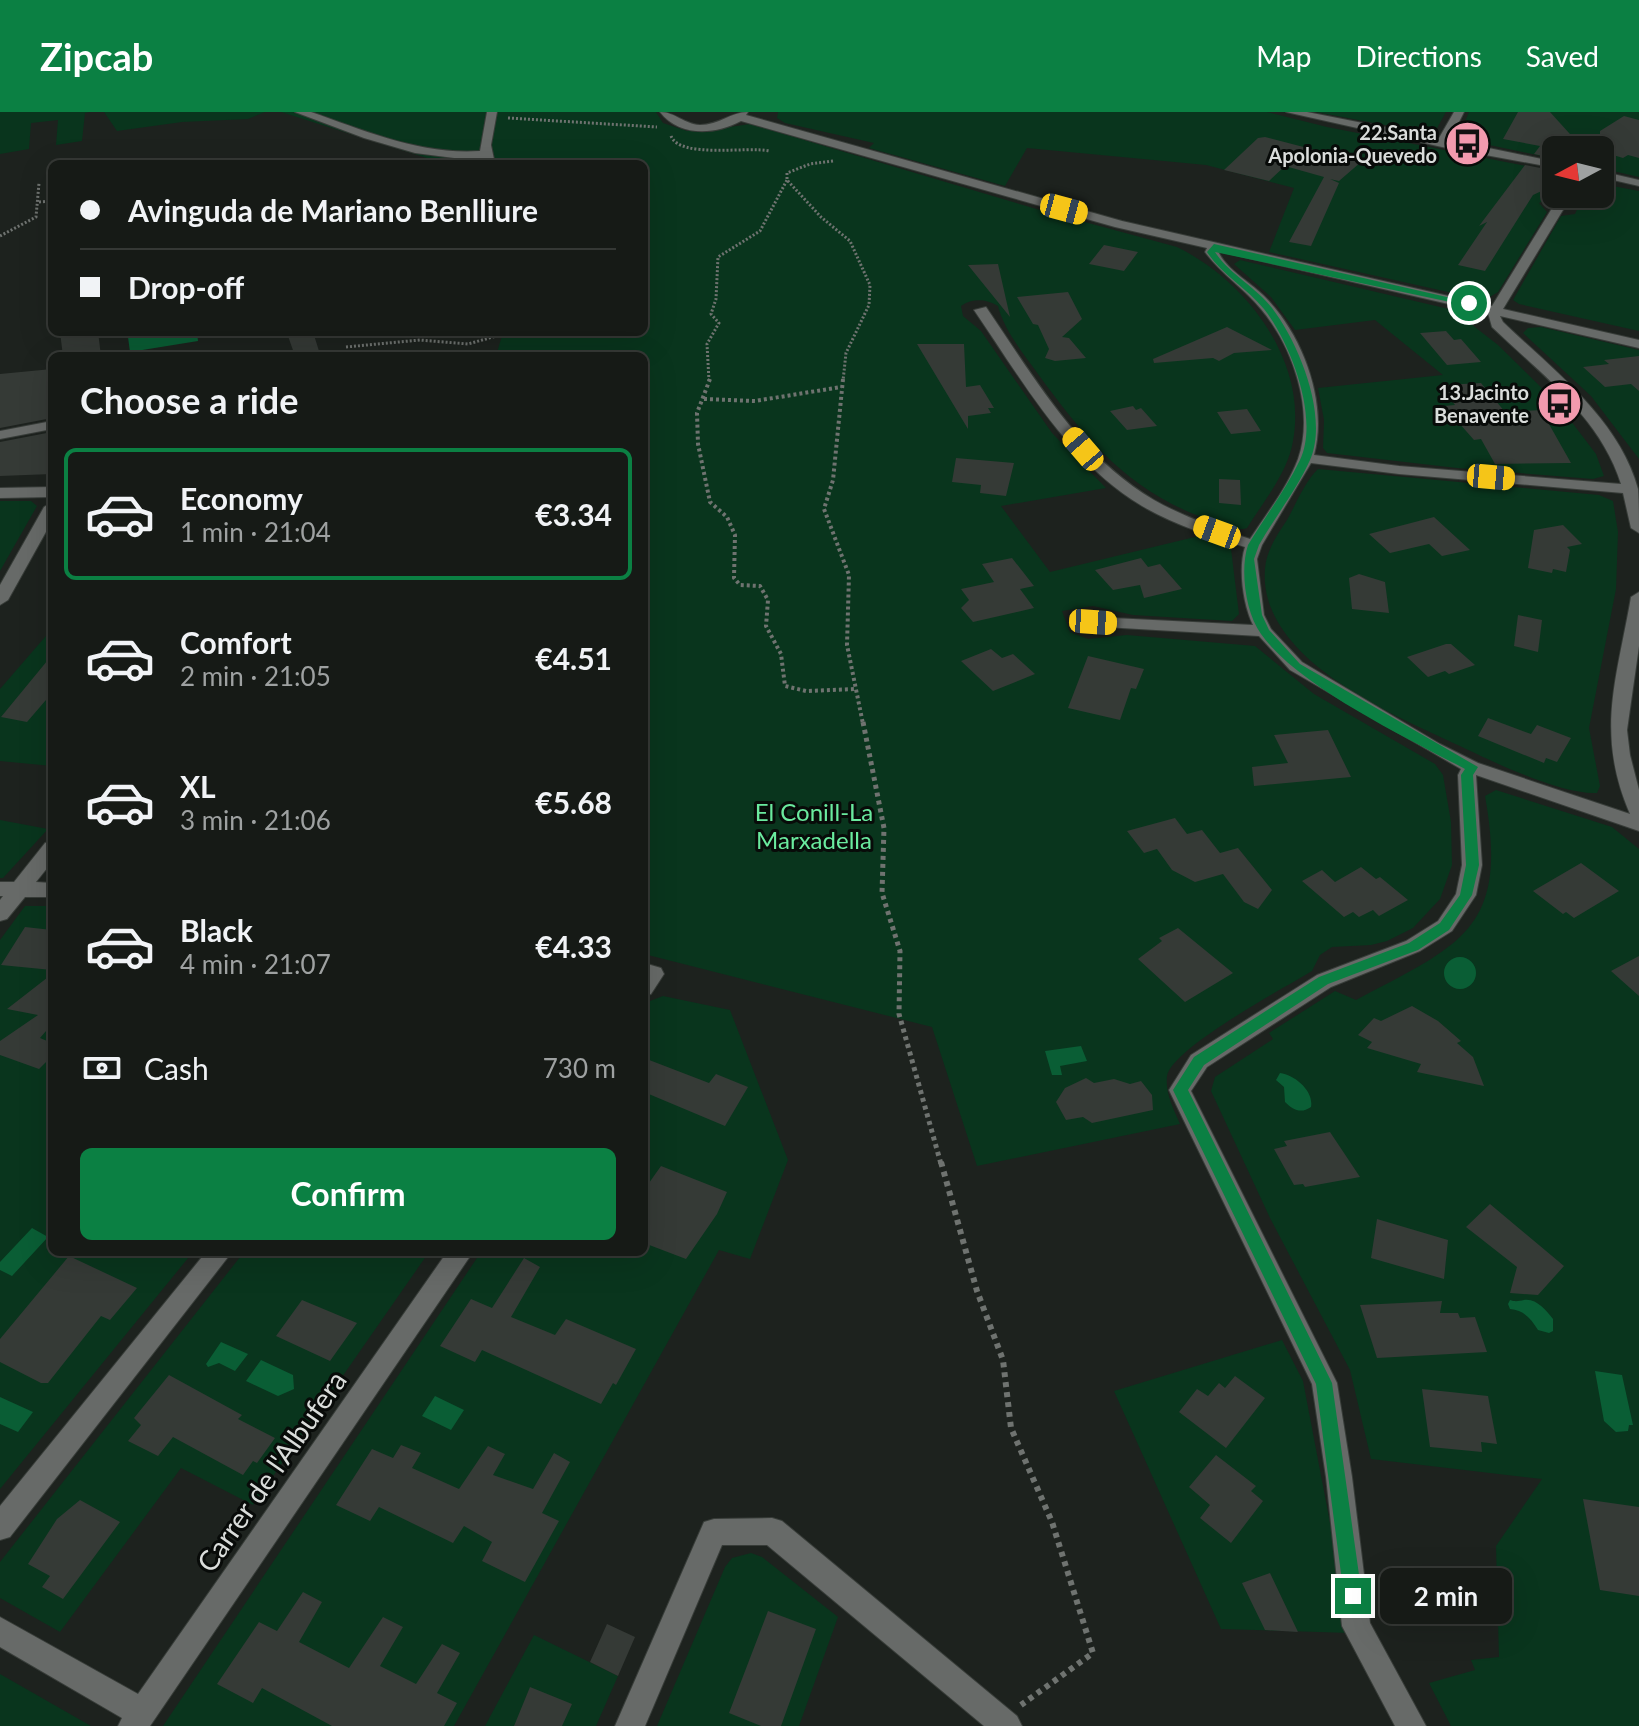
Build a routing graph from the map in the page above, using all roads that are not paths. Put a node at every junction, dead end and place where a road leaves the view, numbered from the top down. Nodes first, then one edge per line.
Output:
1 (300, 112) edge
2 (492, 112) edge
3 (665, 112) edge
4 (1291, 112) edge
5 (1459, 112) edge
6 (742, 115) edge
7 (1442, 144) junction
8 (487, 159) edge
9 (1542, 162) edge
10 (1614, 177) edge
11 (1639, 183) edge
12 (1558, 208) edge
13 (1214, 247) junction
14 (981, 310) dead end
15 (1497, 310) junction
16 (1639, 344) edge
17 (48, 426) edge
18 (0, 435) edge
19 (1306, 458) junction
20 (1631, 489) junction
21 (48, 492) edge
22 (0, 493) edge
23 (48, 514) edge
24 (1639, 528) edge
25 (1254, 545) junction
26 (1639, 597) edge
27 (0, 600) edge
28 (1093, 622) dead end
29 (1264, 631) junction
30 (1472, 767) junction
31 (1639, 813) edge
32 (1639, 824) edge
33 (48, 852) edge
34 (8, 889) edge
35 (48, 890) edge
36 (0, 914) edge
37 (217, 1256) edge
38 (458, 1256) edge
39 (0, 1527) edge
40 (0, 1631) edge
41 (138, 1720) edge
42 (1004, 1723) edge
43 (630, 1726) edge
44 (1411, 1726) edge

1 - 8 street
2 - 8 street
3 - 6 street
4 - 7 street
5 - 7 street
6 - 13 street
7 - 9 street
10 - 11 street
12 - 15 street
13 - 15 street
13 - 19 street
14 - 25 street
15 - 16 street
15 - 20 street
17 - 18 street
19 - 20 street
19 - 25 street
20 - 24 street
21 - 22 street
23 - 27 street
25 - 29 street
26 - 31 street
28 - 29 street
29 - 30 street
30 - 32 street
30 - 44 street
33 - 34 street
34 - 35 street
34 - 36 street
37 - 39 street
38 - 41 street, Carrer de l'Albufera
40 - 41 street
42 - 43 street

